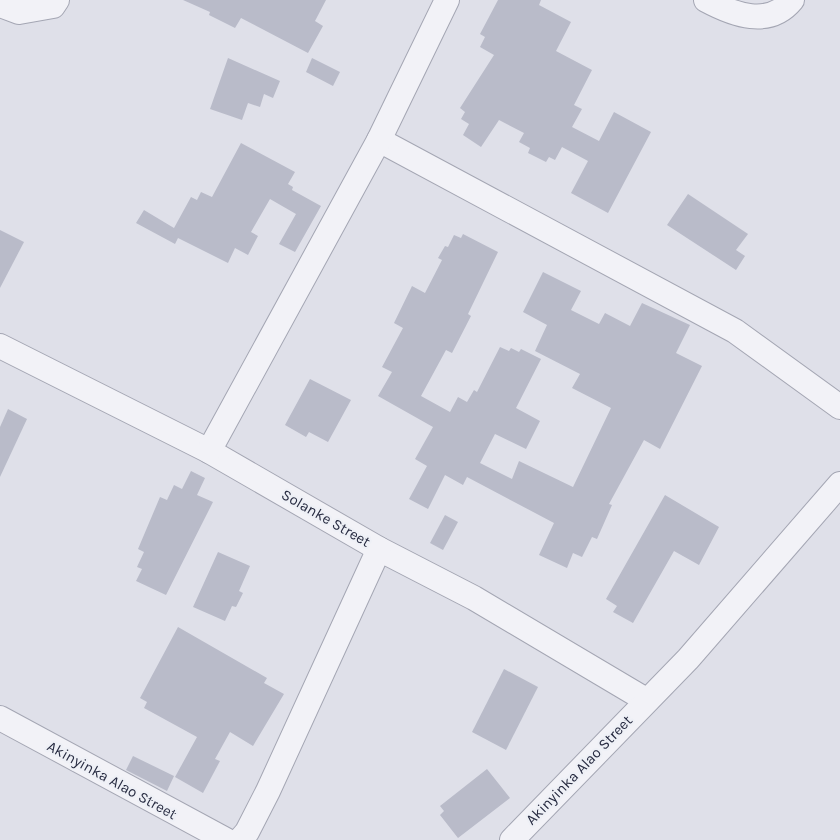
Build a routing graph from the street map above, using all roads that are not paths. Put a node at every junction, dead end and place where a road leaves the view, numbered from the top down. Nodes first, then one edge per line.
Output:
1 (57, 0) edge
2 (447, 0) edge
3 (706, 0) edge
4 (792, 0) edge
5 (0, 5) edge
6 (378, 140) junction
7 (0, 346) edge
8 (840, 407) edge
9 (209, 451) junction
10 (840, 484) edge
11 (379, 549) junction
12 (646, 700) junction
13 (0, 718) edge
14 (226, 840) edge
15 (240, 840) edge
16 (512, 840) edge

1 - 5 street
2 - 6 street
3 - 4 street
6 - 8 street
6 - 9 street
7 - 9 street, Solanke Street
9 - 11 street, Solanke Street
10 - 12 street, Akinyinka Alao Street
11 - 12 street, Solanke Street
11 - 15 street
12 - 16 street, Akinyinka Alao Street
13 - 14 street, Akinyinka Alao Street

